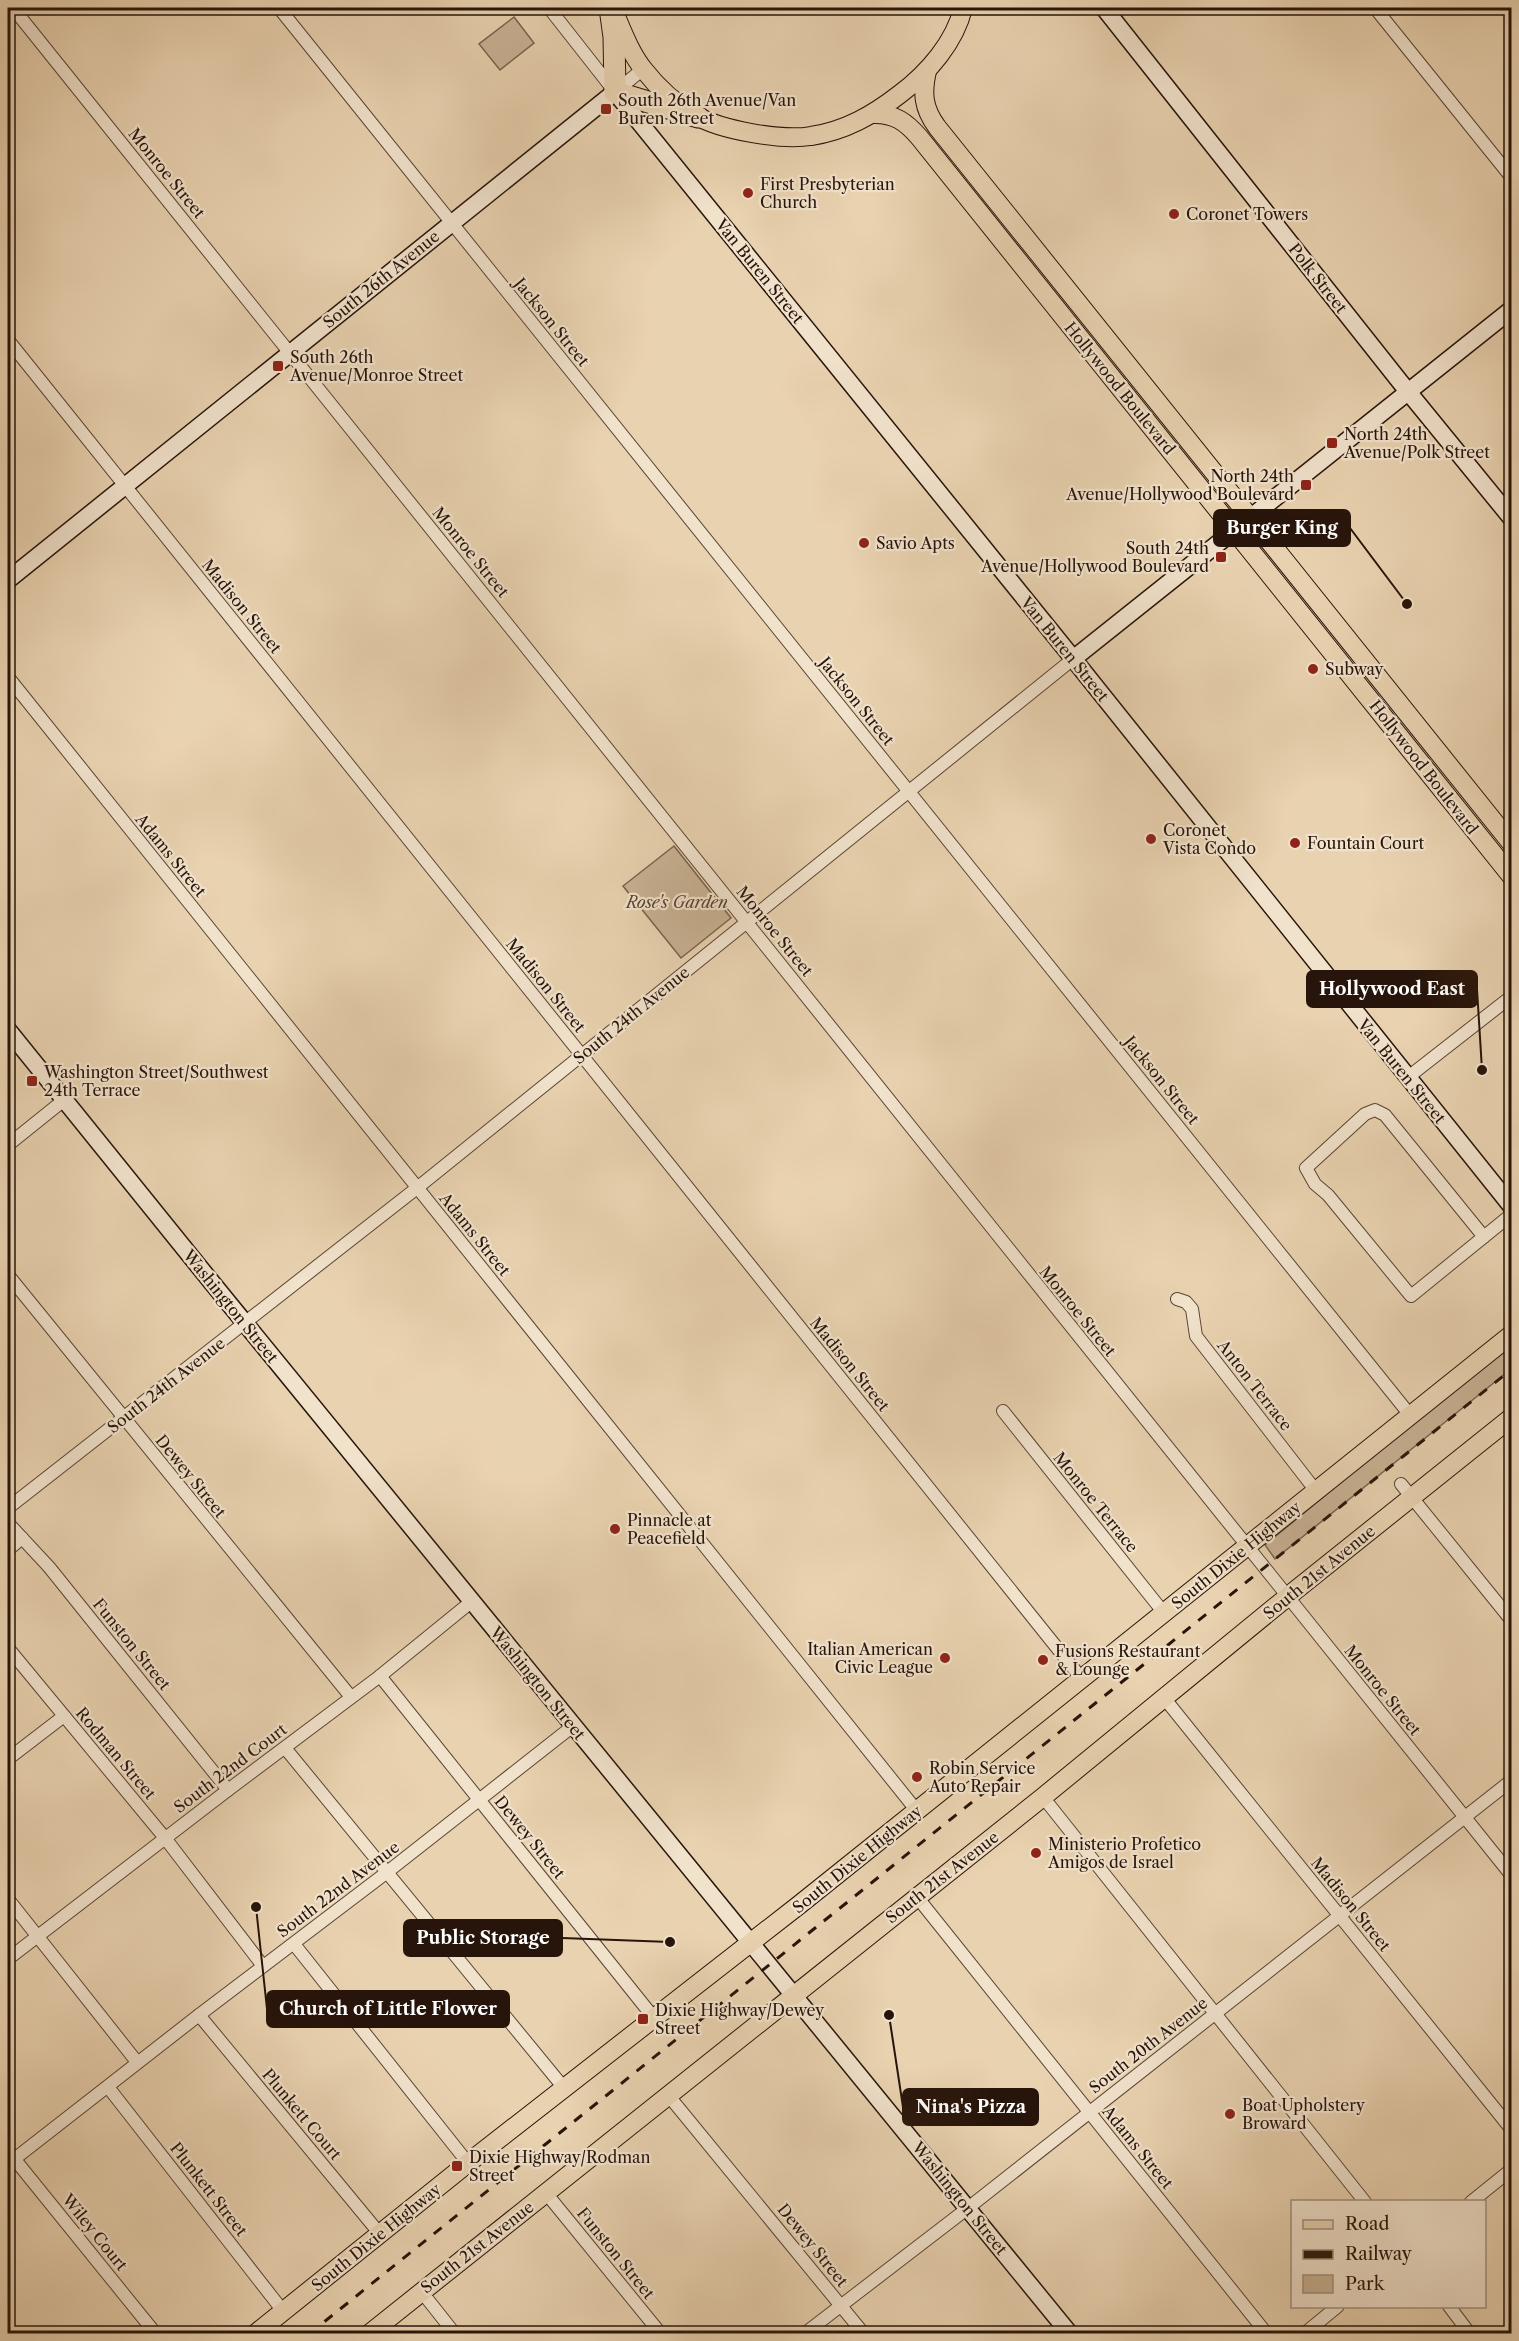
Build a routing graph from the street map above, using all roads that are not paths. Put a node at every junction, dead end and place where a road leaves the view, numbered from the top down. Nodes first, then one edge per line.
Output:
1 (13, 8) edge
2 (279, 8) edge
3 (549, 8) edge
4 (611, 8) edge
5 (963, 8) edge
6 (1104, 8) edge
7 (1375, 8) edge
8 (643, 69) junction
9 (927, 71) junction
10 (615, 92) junction
11 (875, 114) junction
12 (698, 117) junction
13 (1512, 178) edge
14 (452, 223) junction
15 (1512, 309) edge
16 (8, 340) edge
17 (290, 353) junction
18 (1407, 392) junction
19 (125, 486) junction
20 (1250, 518) junction
21 (1512, 519) edge
22 (1234, 531) junction
23 (8, 580) edge
24 (1319, 636) junction
25 (1073, 659) junction
26 (1365, 660) junction
27 (8, 677) edge
28 (908, 791) junction
29 (1512, 844) edge
30 (1512, 877) edge
31 (747, 922) junction
32 (1512, 996) edge
33 (8, 1030) edge
34 (581, 1056) junction
35 (1407, 1078) junction
36 (64, 1100) junction
37 (8, 1145) edge
38 (417, 1188) junction
39 (1512, 1208) edge
40 (1512, 1214) edge
41 (1484, 1237) junction
42 (8, 1275) edge
43 (1177, 1299) dead end
44 (245, 1324) junction
45 (1512, 1334) edge
46 (1003, 1411) dead end
47 (1410, 1415) junction
48 (1512, 1417) edge
49 (123, 1418) junction
50 (1406, 1490) junction
51 (1316, 1491) junction
52 (8, 1508) edge
53 (8, 1523) edge
54 (22, 1538) junction
55 (1247, 1546) junction
56 (8, 1550) edge
57 (1287, 1596) junction
58 (471, 1602) junction
59 (1164, 1613) junction
60 (1512, 1621) edge
61 (8, 1648) edge
62 (380, 1677) junction
63 (1082, 1679) junction
64 (351, 1697) junction
65 (1165, 1699) junction
66 (64, 1716) junction
67 (573, 1726) junction
68 (285, 1748) junction
69 (8, 1759) edge
70 (1512, 1780) edge
71 (228, 1790) junction
72 (1043, 1797) junction
73 (480, 1800) junction
74 (917, 1811) junction
75 (1465, 1817) junction
76 (165, 1838) junction
77 (386, 1873) junction
78 (1512, 1876) edge
79 (917, 1897) junction
80 (8, 1899) edge
81 (1339, 1916) junction
82 (38, 1936) junction
83 (294, 1944) junction
84 (751, 1944) junction
85 (8, 1959) edge
86 (263, 1966) junction
87 (794, 1994) junction
88 (1215, 2013) junction
89 (199, 2014) junction
90 (654, 2018) junction
91 (137, 2062) junction
92 (108, 2087) junction
93 (564, 2088) junction
94 (668, 2095) junction
95 (1089, 2112) junction
96 (1512, 2130) edge
97 (10, 2158) edge
98 (468, 2163) junction
99 (1512, 2169) edge
100 (546, 2193) junction
101 (1363, 2200) edge
102 (1473, 2200) edge
103 (968, 2208) junction
104 (380, 2234) junction
105 (421, 2291) junction
106 (841, 2305) junction
107 (1337, 2308) edge
108 (1450, 2308) edge
109 (283, 2312) junction
110 (156, 2334) edge
111 (255, 2334) edge
112 (369, 2334) edge
113 (455, 2334) edge
114 (661, 2334) edge
115 (804, 2334) edge
116 (864, 2334) edge
117 (1070, 2334) edge
118 (1267, 2334) edge
119 (1304, 2334) edge
120 (1470, 2334) edge

1 - 17 street, Monroe Street
2 - 14 street, Jackson Street
3 - 10 street, Van Buren Street
4 - 8 main road
4 - 10 highway
5 - 9 main road
6 - 18 street, Polk Street
7 - 13 street
8 - 10 street, South 26th Avenue
8 - 12 main road
9 - 11 main road
9 - 20 main road, Hollywood Boulevard
10 - 12 highway
10 - 14 street, South 26th Avenue
10 - 25 street, Van Buren Street
11 - 12 main road
11 - 22 main road, Hollywood Boulevard
14 - 17 street, South 26th Avenue
14 - 28 street, Jackson Street
15 - 18 street, South 24th Avenue
16 - 19 street, Madison Street
17 - 19 street, South 26th Avenue
17 - 31 street, Monroe Street
18 - 20 street, South 24th Avenue
18 - 21 street, Polk Street
19 - 23 street, South 26th Avenue
19 - 34 street, Madison Street
20 - 22 street, South 24th Avenue
20 - 26 main road, Hollywood Boulevard
22 - 24 main road, Hollywood Boulevard
22 - 25 street, South 24th Avenue
24 - 26 main road
24 - 30 main road, Hollywood Boulevard
25 - 28 street, South 24th Avenue
25 - 35 street, Van Buren Street
26 - 29 main road, Hollywood Boulevard
27 - 38 street, Adams Street
28 - 31 street, South 24th Avenue
28 - 47 street, Jackson Street
31 - 34 street, South 24th Avenue
31 - 55 street, Monroe Street
32 - 35 street
33 - 36 street, Washington Street
34 - 38 street, South 24th Avenue
34 - 63 street, Madison Street
35 - 39 street, Van Buren Street
36 - 37 street
36 - 44 street, Washington Street
38 - 44 street, South 24th Avenue
38 - 74 street, Adams Street
40 - 41 street
41 - 41 street
42 - 49 street, Dewey Street
43 - 51 street, Anton Terrace
44 - 49 street, South 24th Avenue
44 - 58 street, Washington Street
45 - 47 main road, South Dixie Highway
46 - 59 street, Monroe Terrace
47 - 51 main road, South Dixie Highway
48 - 50 main road, South 21st Avenue
49 - 52 street, South 24th Avenue
49 - 64 street, Dewey Street
50 - 57 main road, South 21st Avenue
50 - 60 street
51 - 55 main road, South Dixie Highway
53 - 54 street, Funston Street
54 - 56 street
54 - 71 street, Funston Street
55 - 57 street, Monroe Street
55 - 59 main road, South Dixie Highway
57 - 65 main road, South 21st Avenue
57 - 75 street, Monroe Street
58 - 62 street, South 22nd Court
58 - 67 street, Washington Street
59 - 63 main road, South Dixie Highway
61 - 66 street, Rodman Street
62 - 64 street, South 22nd Court
62 - 73 street, Dewey Street
63 - 74 main road, South Dixie Highway
64 - 68 street, South 22nd Court
65 - 72 main road, South 21st Avenue
65 - 81 street, Madison Street
66 - 69 street
66 - 76 street, Rodman Street
67 - 73 street, South 22nd Avenue
67 - 84 street, Washington Street
68 - 71 street, South 22nd Court
68 - 77 street
70 - 75 street, South 20th Avenue
71 - 76 street, South 22nd Court
72 - 79 main road, South 21st Avenue
72 - 88 street
73 - 77 street, South 22nd Avenue
73 - 90 street, Dewey Street
74 - 84 main road, South Dixie Highway
75 - 78 street, Monroe Street
75 - 81 street, South 20th Avenue
76 - 82 street, South 22nd Court
76 - 86 street, Rodman Street
77 - 83 street, South 22nd Avenue
77 - 93 street
79 - 87 main road, South 21st Avenue
79 - 95 street, Adams Street
80 - 82 street
81 - 88 street, South 20th Avenue
81 - 96 street, Madison Street
82 - 85 street, South 22nd Court
82 - 91 street
83 - 86 street, South 22nd Avenue
83 - 98 street
84 - 87 street, Washington Street
84 - 90 main road, South Dixie Highway
86 - 89 street, South 22nd Avenue
87 - 94 main road, South 21st Avenue
87 - 103 street, Washington Street
88 - 95 street, South 20th Avenue
88 - 101 street
89 - 91 street, South 22nd Avenue
89 - 104 street, Plunkett Court
90 - 93 main road, South Dixie Highway
91 - 92 street, South 22nd Avenue
92 - 97 street, South 22nd Avenue
92 - 109 street, Plunkett Street
93 - 98 main road, South Dixie Highway
94 - 100 main road, South 21st Avenue
94 - 106 street, Dewey Street
95 - 103 street, South 20th Avenue
95 - 118 street, Adams Street
97 - 110 street, Wiley Court
98 - 104 main road, South Dixie Highway
99 - 102 street
100 - 105 main road, South 21st Avenue
100 - 114 street, Funston Street
103 - 106 street, South 20th Avenue
103 - 117 street, Washington Street
104 - 109 main road, South Dixie Highway
105 - 112 main road, South 21st Avenue
105 - 113 street
106 - 115 street, South 20th Avenue
106 - 116 street, Dewey Street
107 - 119 street
108 - 120 street
109 - 111 main road, South Dixie Highway

